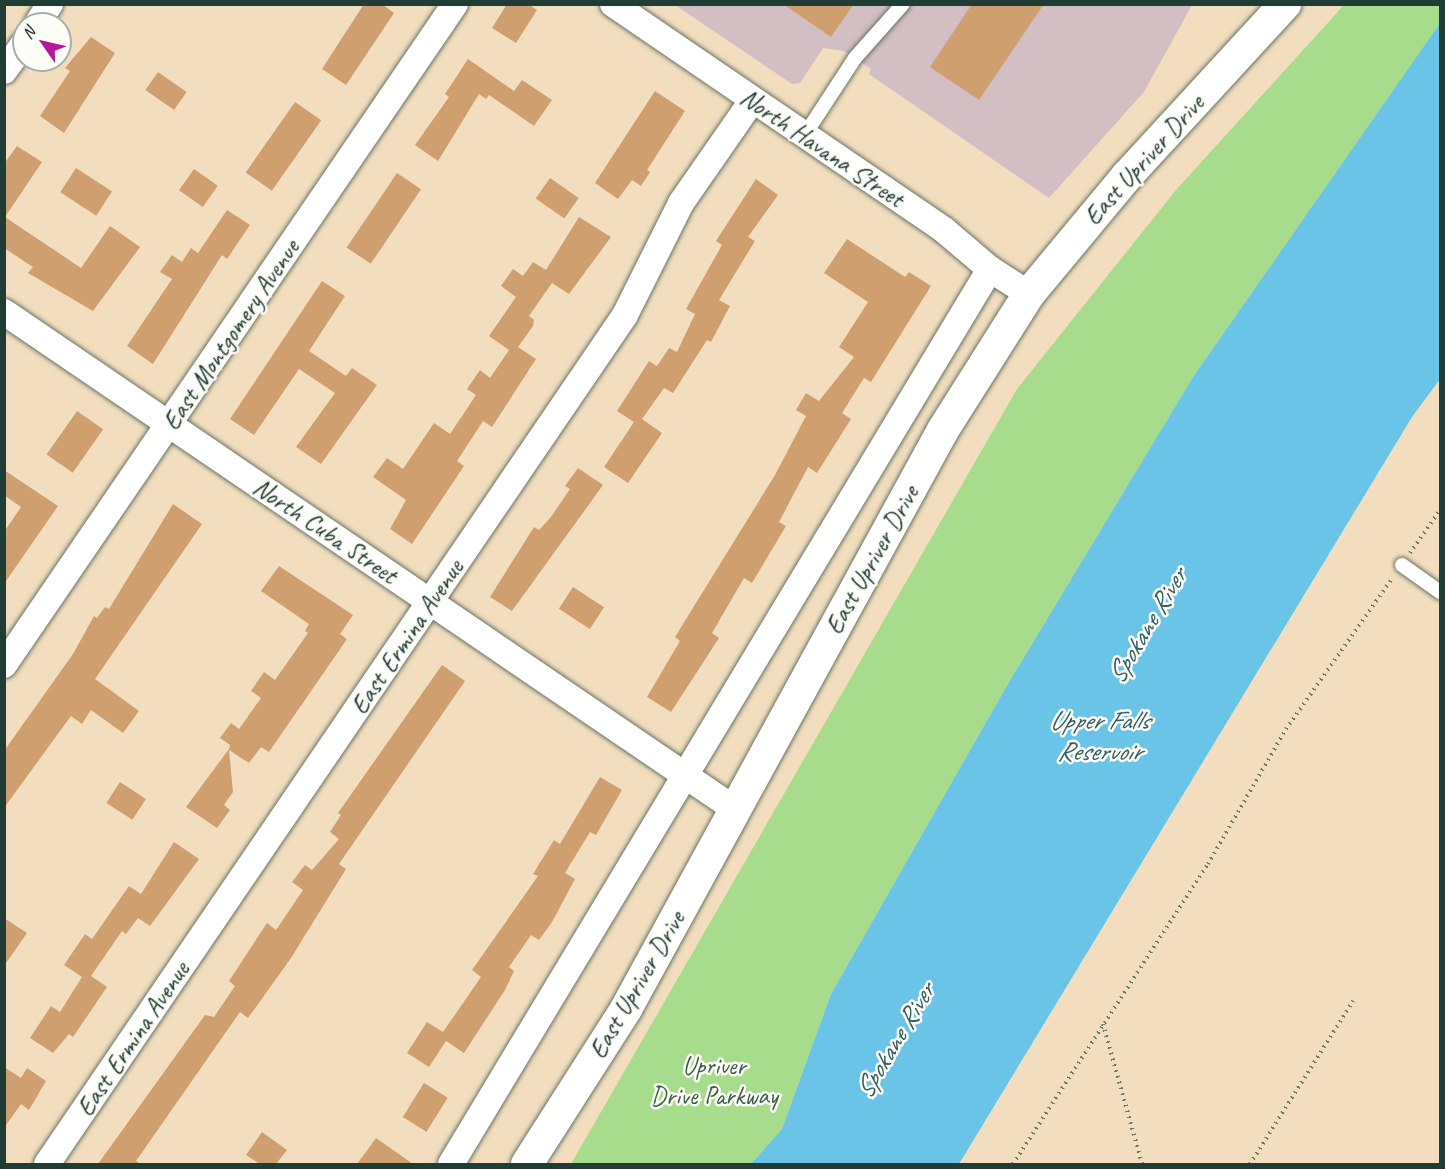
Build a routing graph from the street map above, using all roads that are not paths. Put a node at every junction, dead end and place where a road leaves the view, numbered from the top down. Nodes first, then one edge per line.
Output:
1 (455, 4) edge
2 (613, 4) edge
3 (903, 4) edge
4 (1285, 4) edge
5 (752, 101) junction
6 (804, 136) junction
7 (990, 269) junction
8 (1029, 294) junction
9 (4, 312) edge
10 (170, 426) junction
11 (1402, 565) road end
12 (1440, 591) edge
13 (431, 603) junction
14 (4, 665) edge
15 (683, 774) junction
16 (736, 810) junction
17 (47, 1164) edge
18 (451, 1164) edge
19 (527, 1164) edge

1 - 10 street, East Montgomery Avenue
2 - 5 street, North Havana Street
3 - 6 lane
4 - 8 street, East Upriver Drive
5 - 6 street, North Havana Street
5 - 13 street, East Ermina Avenue
6 - 7 street, North Havana Street
7 - 8 street, North Havana Street
7 - 15 street, East Upriver Drive
8 - 16 street, East Upriver Drive
9 - 10 street, North Cuba Street
10 - 13 street, North Cuba Street
10 - 14 street, East Montgomery Avenue
11 - 12 lane
13 - 15 street, North Cuba Street
13 - 17 street, East Ermina Avenue
15 - 16 street, North Cuba Street
15 - 18 street, East Upriver Drive
16 - 19 street, East Upriver Drive

